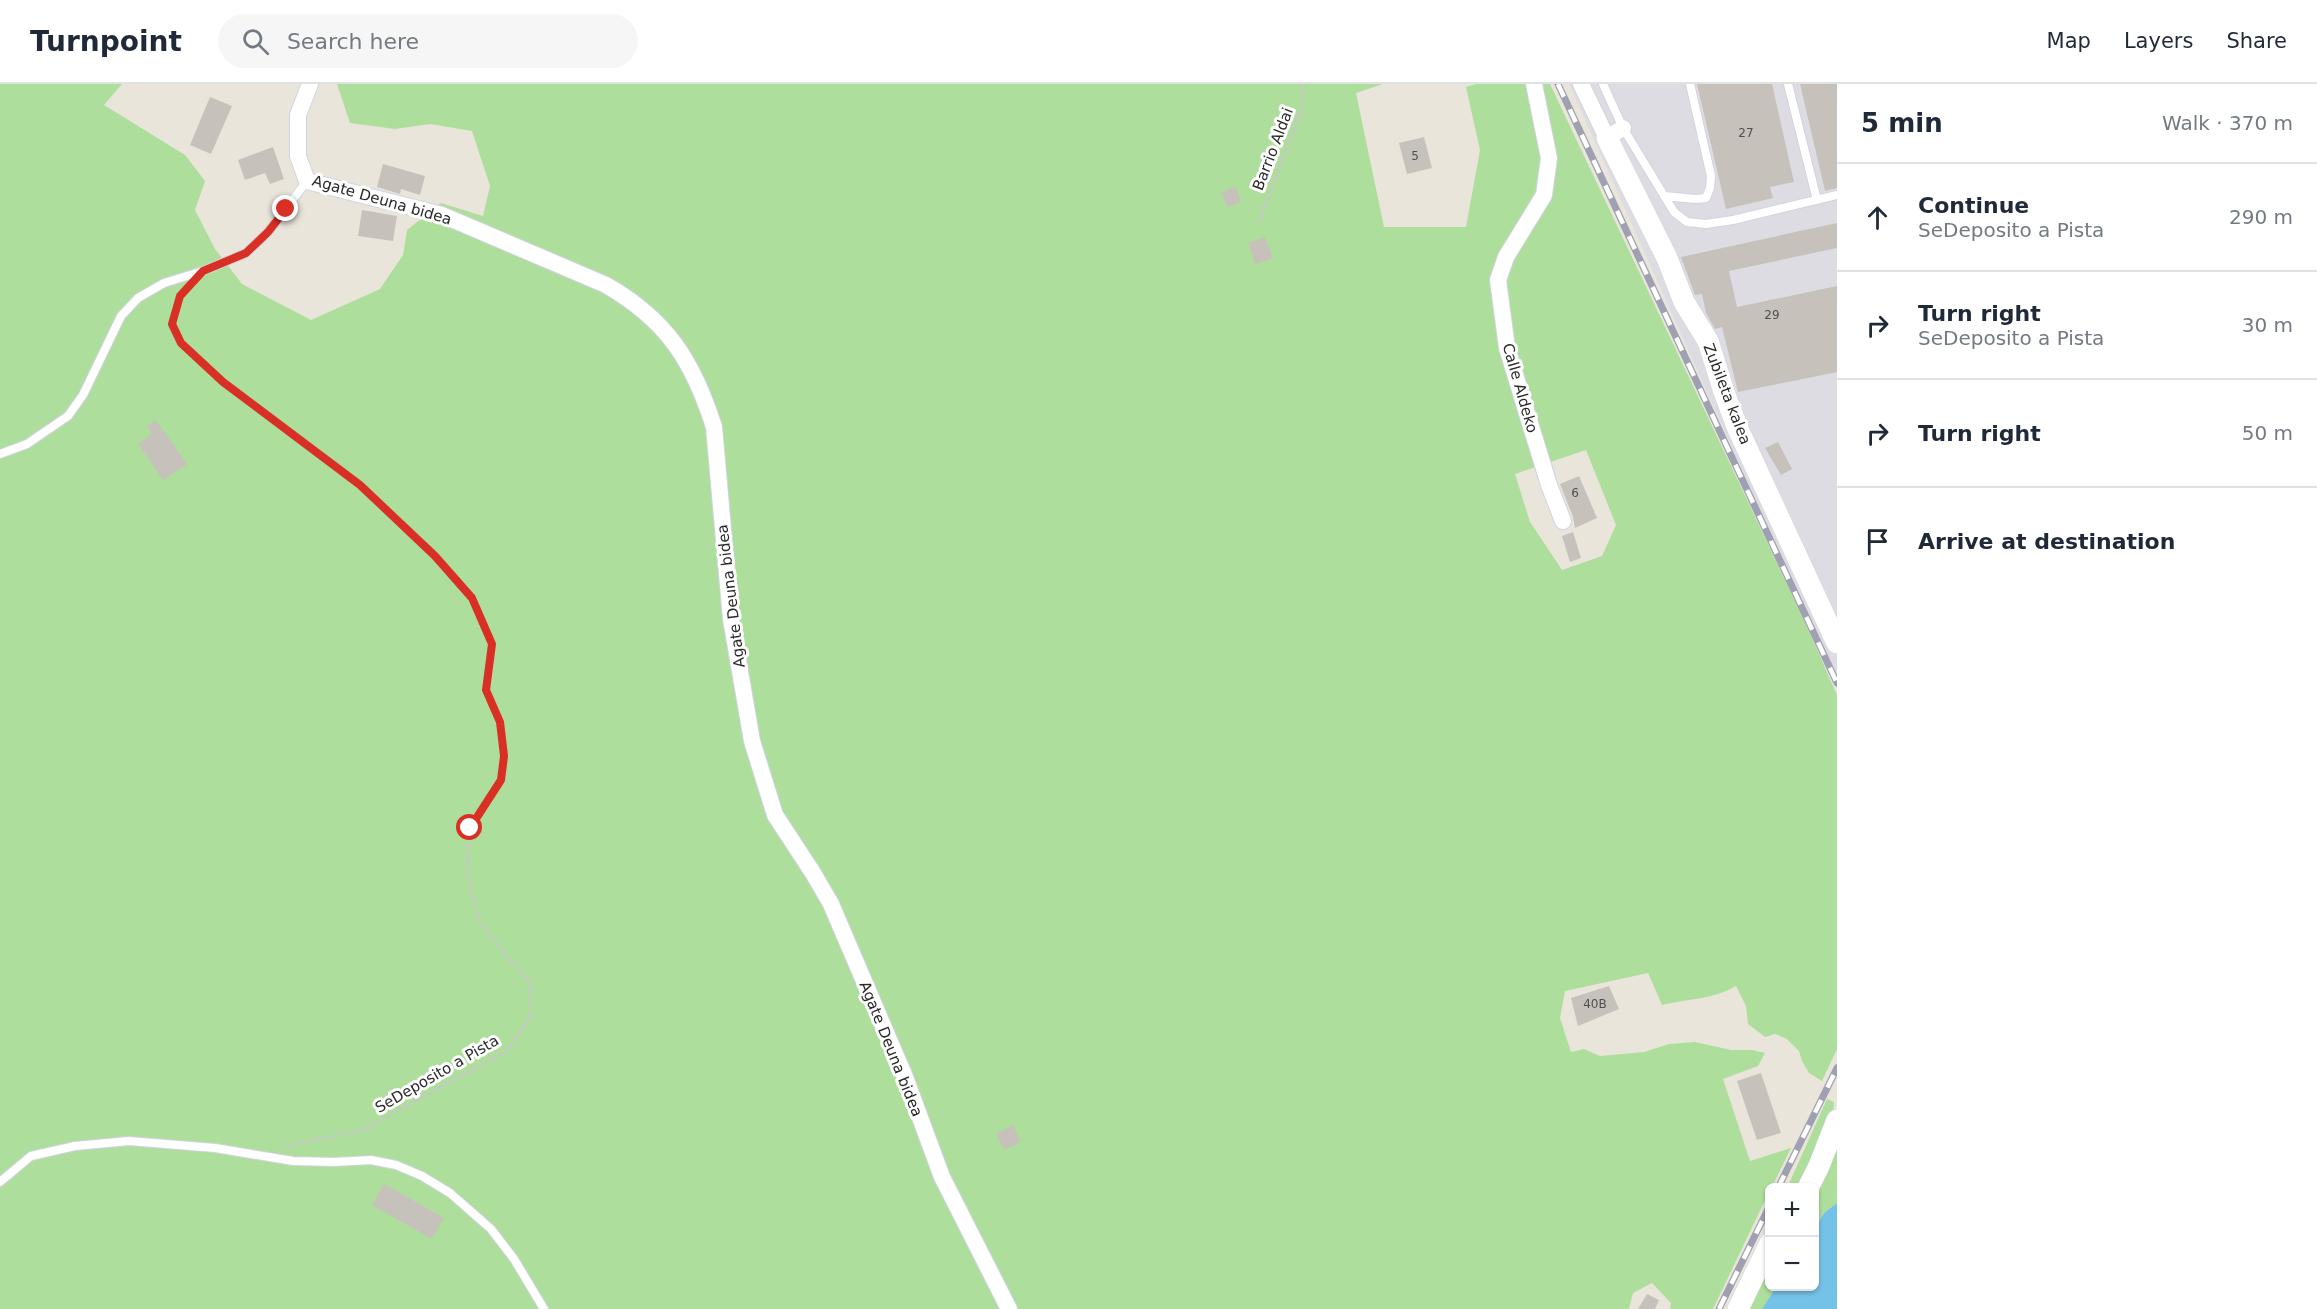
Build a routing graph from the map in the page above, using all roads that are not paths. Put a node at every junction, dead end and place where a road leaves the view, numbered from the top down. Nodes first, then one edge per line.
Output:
1 (310, 84) edge
2 (1534, 84) edge
3 (1581, 84) edge
4 (1603, 84) edge
5 (1690, 84) edge
6 (1788, 84) edge
7 (1615, 133) junction
8 (307, 181) junction
9 (1837, 195) edge
10 (1664, 196) junction
11 (1816, 200) junction
12 (0, 454) edge
13 (1563, 521) dead end
14 (1837, 643) edge
15 (1836, 1124) edge
16 (0, 1182) edge
17 (1811, 1183) edge
18 (1765, 1253) edge
19 (544, 1309) edge
20 (1009, 1309) edge
21 (1737, 1309) edge

1 - 8 street, Agate Deuna bidea
2 - 13 street, Calle Aldeko
3 - 7 street, Zubileta kalea
4 - 7 lane
5 - 10 lane
6 - 11 lane
7 - 10 lane
7 - 14 street, Zubileta kalea
8 - 12 lane
8 - 20 street, Agate Deuna bidea
9 - 11 lane
10 - 11 lane
15 - 17 street
16 - 19 lane
18 - 21 street

